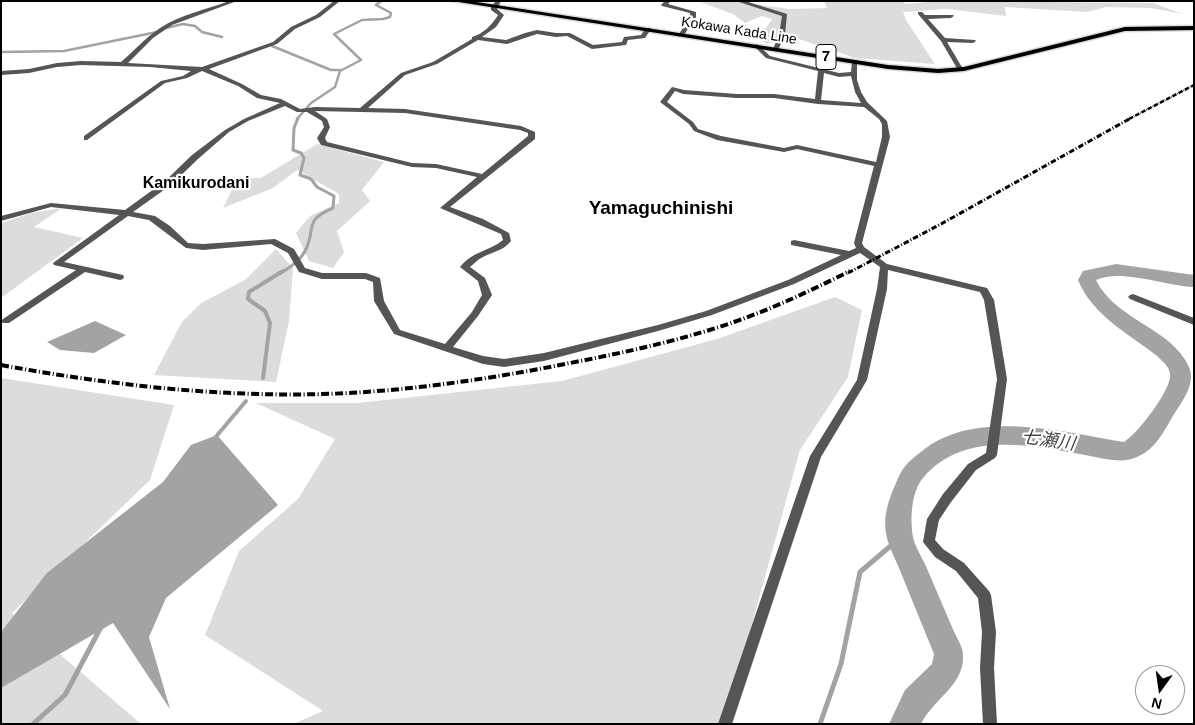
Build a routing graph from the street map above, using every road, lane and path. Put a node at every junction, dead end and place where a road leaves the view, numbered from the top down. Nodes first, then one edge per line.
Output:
1 (235, 1) edge
2 (338, 1) edge
3 (456, 1) edge
4 (669, 1) edge
5 (738, 1) edge
6 (496, 4) edge
7 (951, 16) dead end
8 (1194, 28) edge
9 (648, 29) junction
10 (682, 34) junction
11 (474, 38) junction
12 (943, 40) junction
13 (973, 41) dead end
14 (757, 46) junction
15 (776, 49) junction
16 (855, 61) junction
17 (122, 65) junction
18 (200, 69) junction
19 (960, 69) junction
20 (821, 70) junction
21 (1, 73) edge
22 (852, 74) junction
23 (818, 102) junction
24 (286, 103) junction
25 (866, 105) junction
26 (308, 110) junction
27 (362, 110) junction
28 (87, 138) dead end
29 (878, 165) junction
30 (482, 176) junction
31 (127, 213) junction
32 (1, 219) edge
33 (794, 243) dead end
34 (861, 249) junction
35 (849, 254) junction
36 (884, 266) junction
37 (83, 269) junction
38 (120, 278) dead end
39 (1133, 297) dead end
40 (6, 321) dead end
41 (1194, 322) edge
42 (446, 349) junction
43 (725, 724) edge
44 (990, 724) edge

1 - 17 street
2 - 18 street
3 - 6 main road, Kokawa Kada Line / 7
4 - 10 street
5 - 15 street
6 - 9 main road, Kokawa Kada Line / 7
6 - 11 street
7 - 12 street
8 - 19 main road, Kokawa Kada Line / 7
9 - 10 main road, Kokawa Kada Line / 7
9 - 11 street
10 - 14 main road, Kokawa Kada Line / 7
11 - 27 street
12 - 13 street
12 - 19 street
14 - 15 main road, Kokawa Kada Line / 7
14 - 20 street
15 - 16 main road, Kokawa Kada Line / 7
16 - 19 main road, Kokawa Kada Line / 7
16 - 22 street
17 - 18 street
17 - 21 street
18 - 24 street
18 - 28 street
20 - 22 street
20 - 23 street
22 - 25 street
23 - 25 street
23 - 29 street
24 - 26 street
24 - 31 street
25 - 29 street
26 - 27 street
26 - 30 street
27 - 30 street
29 - 34 street
30 - 42 street
31 - 32 street
31 - 37 street
31 - 42 street
33 - 35 street
34 - 35 street
34 - 36 street
35 - 42 street
36 - 43 street
36 - 44 street
37 - 38 street
37 - 40 street
39 - 41 street

